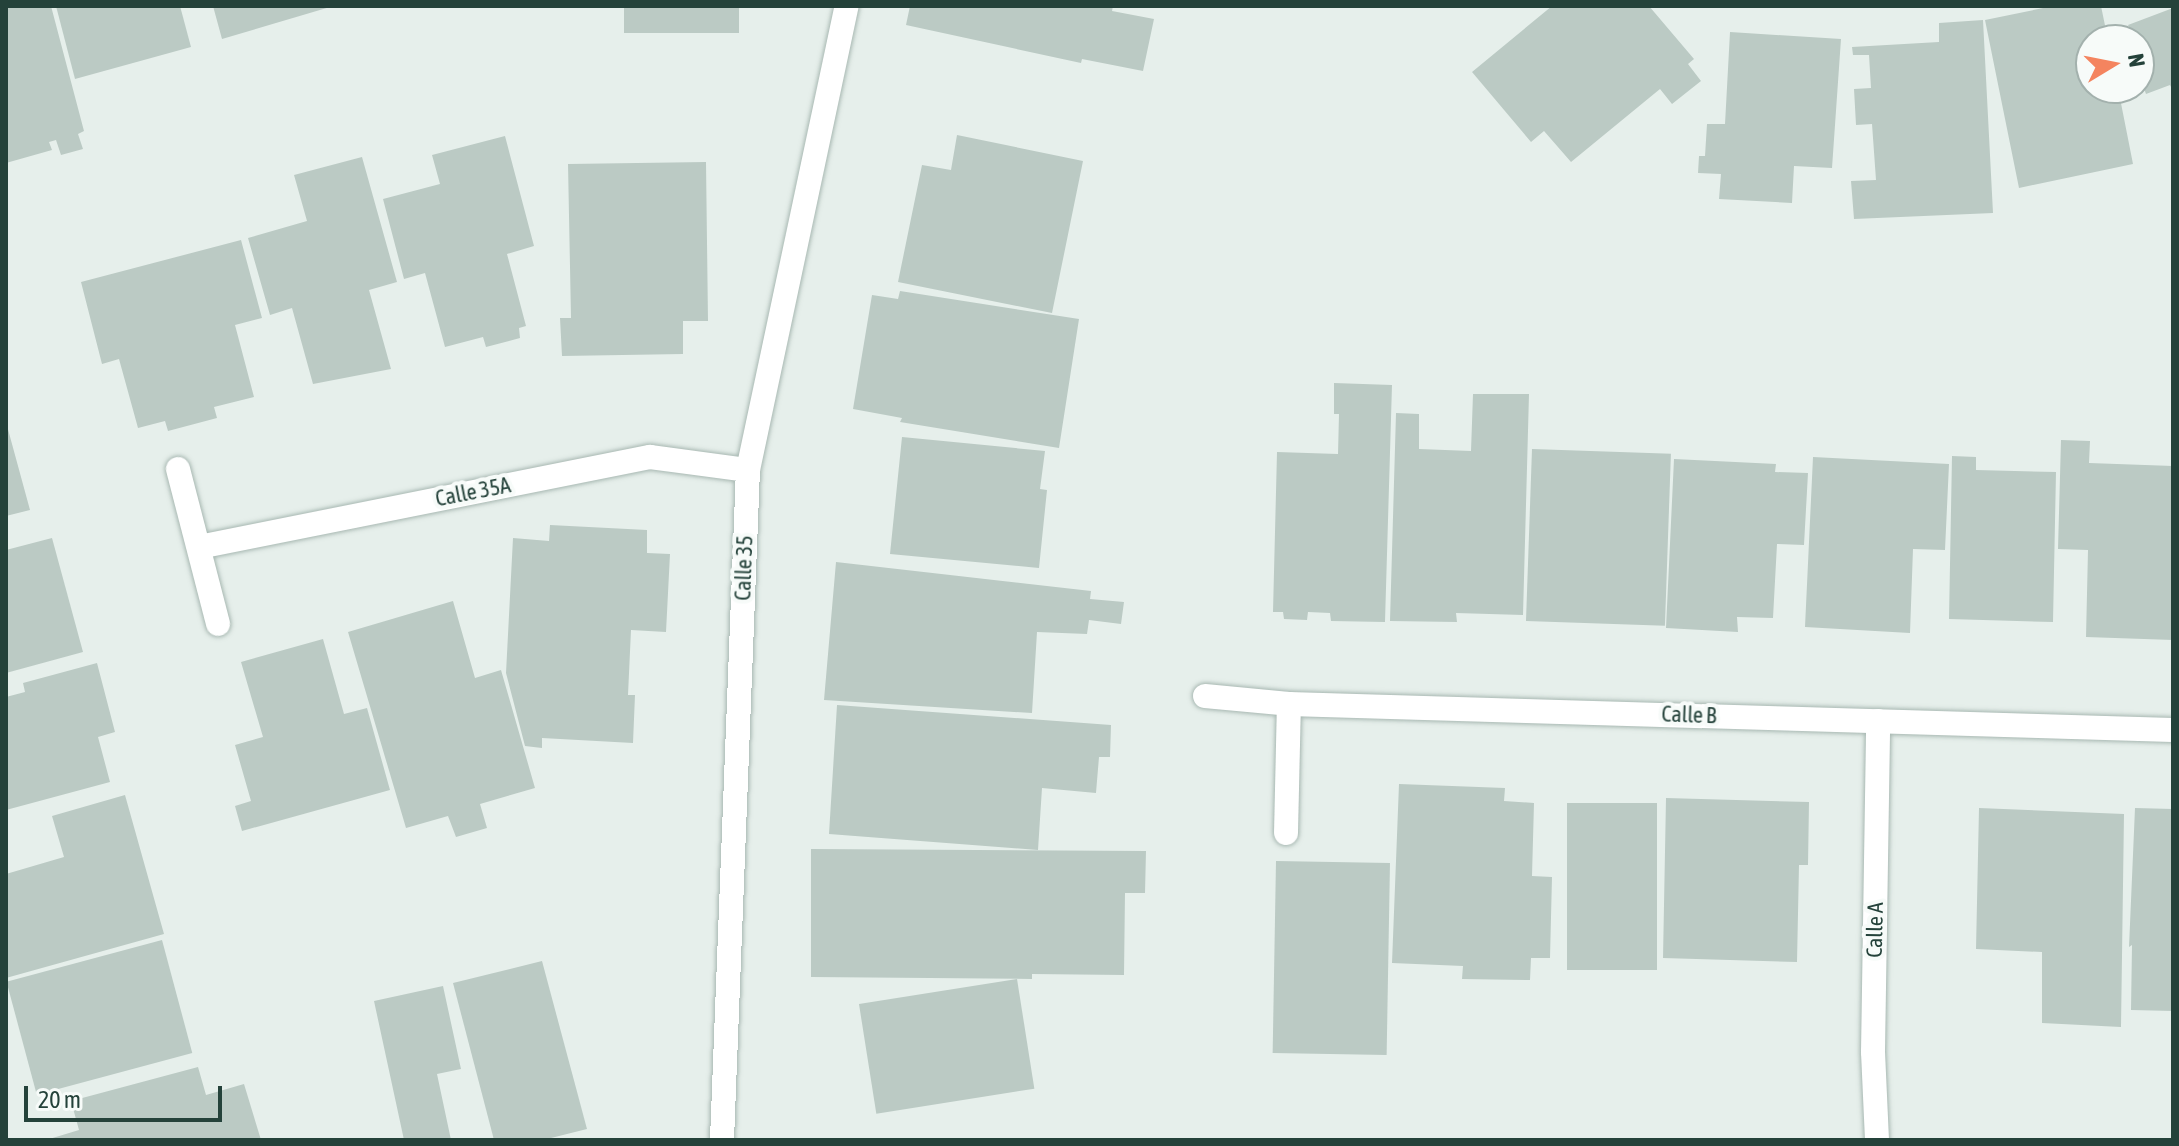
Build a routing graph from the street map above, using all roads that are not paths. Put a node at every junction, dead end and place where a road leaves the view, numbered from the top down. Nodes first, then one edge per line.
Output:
1 (847, 6) edge
2 (178, 469) dead end
3 (748, 470) junction
4 (199, 547) junction
5 (218, 624) dead end
6 (1205, 696) dead end
7 (1289, 704) junction
8 (1878, 721) junction
9 (2173, 730) edge
10 (1286, 833) dead end
11 (722, 1140) edge
12 (1877, 1140) edge

1 - 3 street, Calle 35
2 - 4 street
3 - 4 street, Calle 35A
3 - 11 street, Calle 35
4 - 5 street
6 - 7 street, Calle B
7 - 8 street, Calle B
7 - 10 street
8 - 9 street, Calle B
8 - 12 street, Calle A

